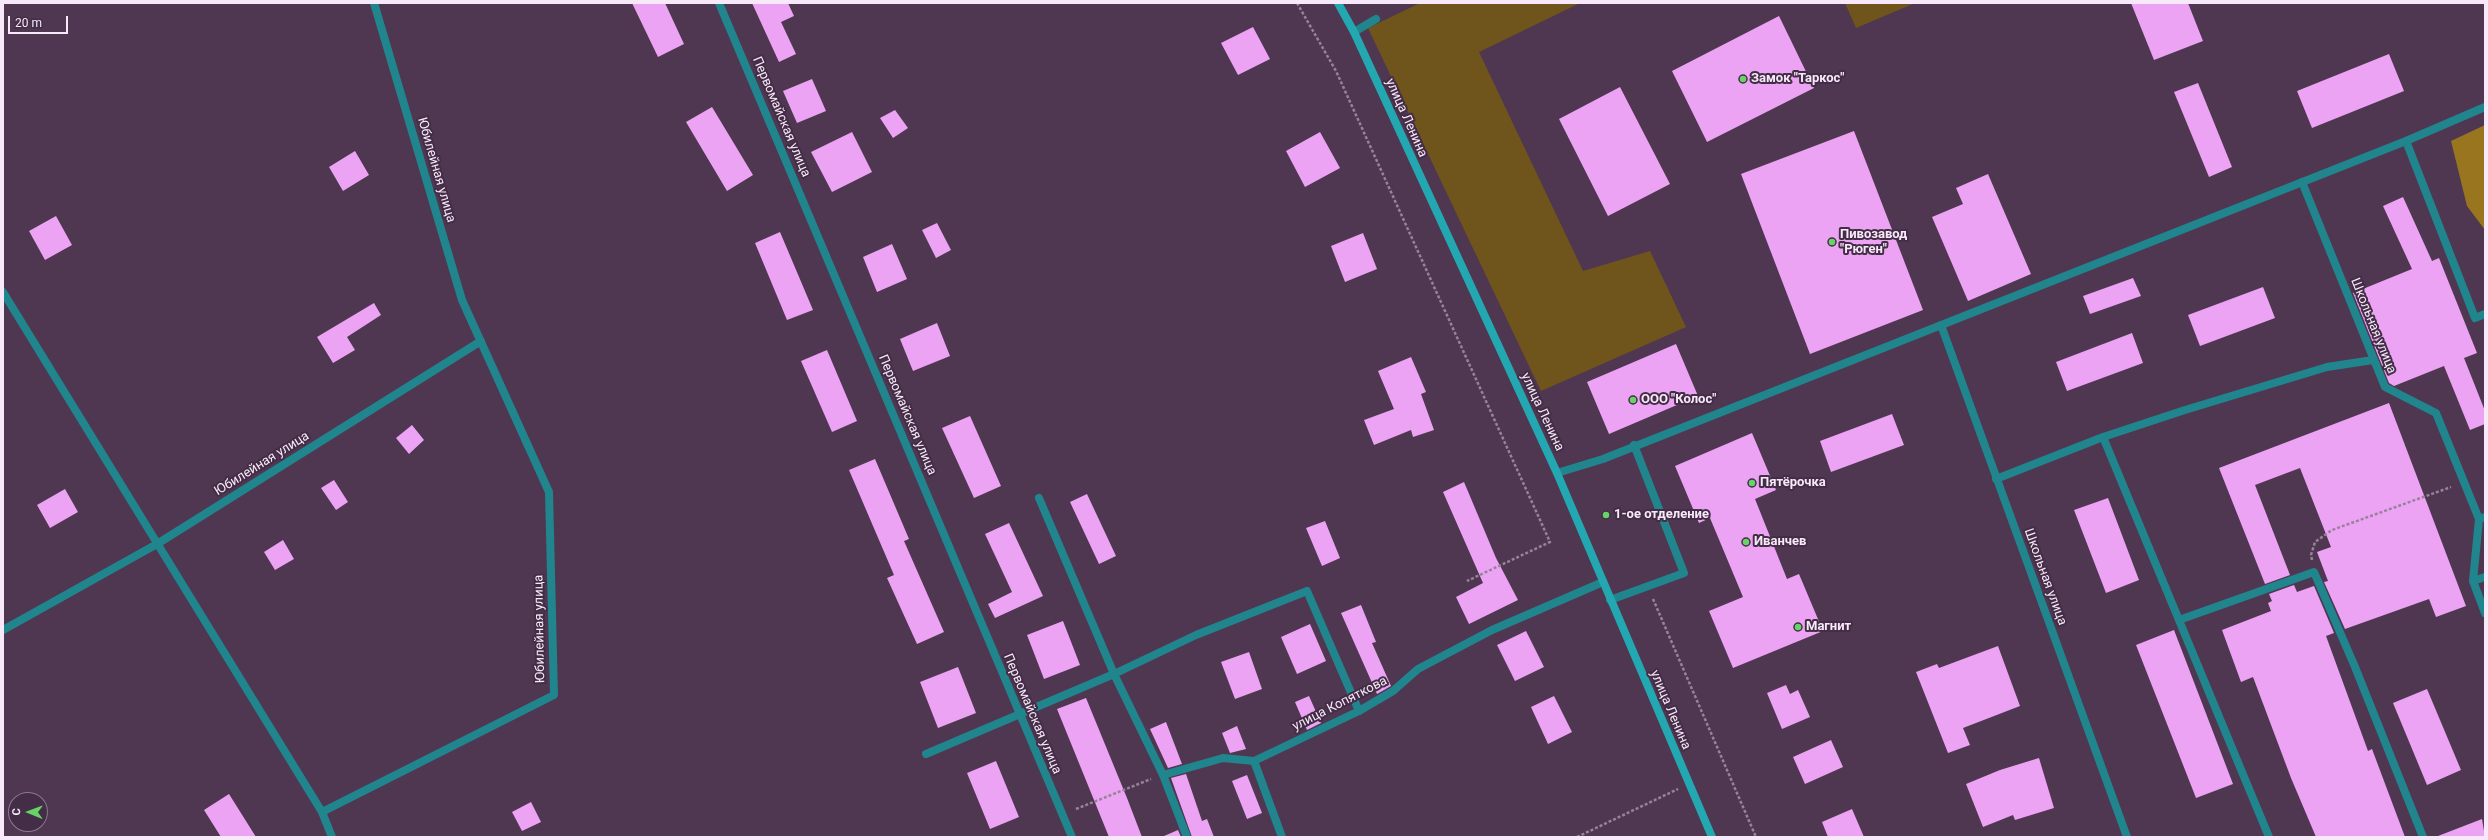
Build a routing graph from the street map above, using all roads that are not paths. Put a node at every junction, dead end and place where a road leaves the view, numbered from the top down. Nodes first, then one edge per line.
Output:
1 (374, 3) edge
2 (719, 3) edge
3 (1338, 3) edge
4 (1376, 19) dead end
5 (1354, 32) junction
6 (2485, 107) edge
7 (2406, 141) junction
8 (2302, 182) junction
9 (3, 292) edge
10 (2485, 314) edge
11 (1940, 325) junction
12 (481, 341) junction
13 (2374, 360) junction
14 (2103, 437) junction
15 (1634, 445) junction
16 (1557, 473) junction
17 (1996, 479) junction
18 (1039, 498) dead end
19 (2482, 518) edge
20 (157, 544) junction
21 (2485, 577) edge
22 (2473, 581) junction
23 (1603, 582) junction
24 (1610, 600) junction
25 (2485, 613) edge
26 (2179, 620) junction
27 (3, 630) edge
28 (1114, 674) junction
29 (1359, 711) junction
30 (1020, 715) junction
31 (926, 754) dead end
32 (1254, 761) junction
33 (1163, 775) junction
34 (322, 812) junction
35 (332, 837) edge
36 (1072, 837) edge
37 (1187, 837) edge
38 (1282, 837) edge
39 (1712, 837) edge
40 (2127, 837) edge
41 (2269, 837) edge
42 (2423, 837) edge

1 - 12 street, Юбилейная улица
2 - 30 street, Первомайская улица
3 - 5 main road, улица Ленина
4 - 5 street
5 - 16 main road, улица Ленина
6 - 7 street
7 - 8 street
7 - 10 street
8 - 11 street
8 - 13 street, Школьная улица
9 - 20 street
11 - 15 street
11 - 17 street, Школьная улица
12 - 20 street, Юбилейная улица
12 - 34 street, Юбилейная улица
13 - 14 street
13 - 19 street, Школьная улица
14 - 17 street
14 - 26 street
15 - 16 street
15 - 24 street
16 - 23 main road, улица Ленина
17 - 40 street, Школьная улица
18 - 28 street
19 - 22 street, Школьная улица
20 - 27 street, Юбилейная улица
20 - 34 street
21 - 22 street
22 - 25 street, Школьная улица
23 - 24 main road, улица Ленина
23 - 29 street, улица Копяткова
24 - 39 main road, улица Ленина
26 - 41 street
26 - 42 street
28 - 29 street
28 - 30 street
28 - 33 street
29 - 32 street, улица Копяткова
30 - 31 street
30 - 36 street, Первомайская улица
32 - 33 street
32 - 38 street
33 - 37 street
34 - 35 street

